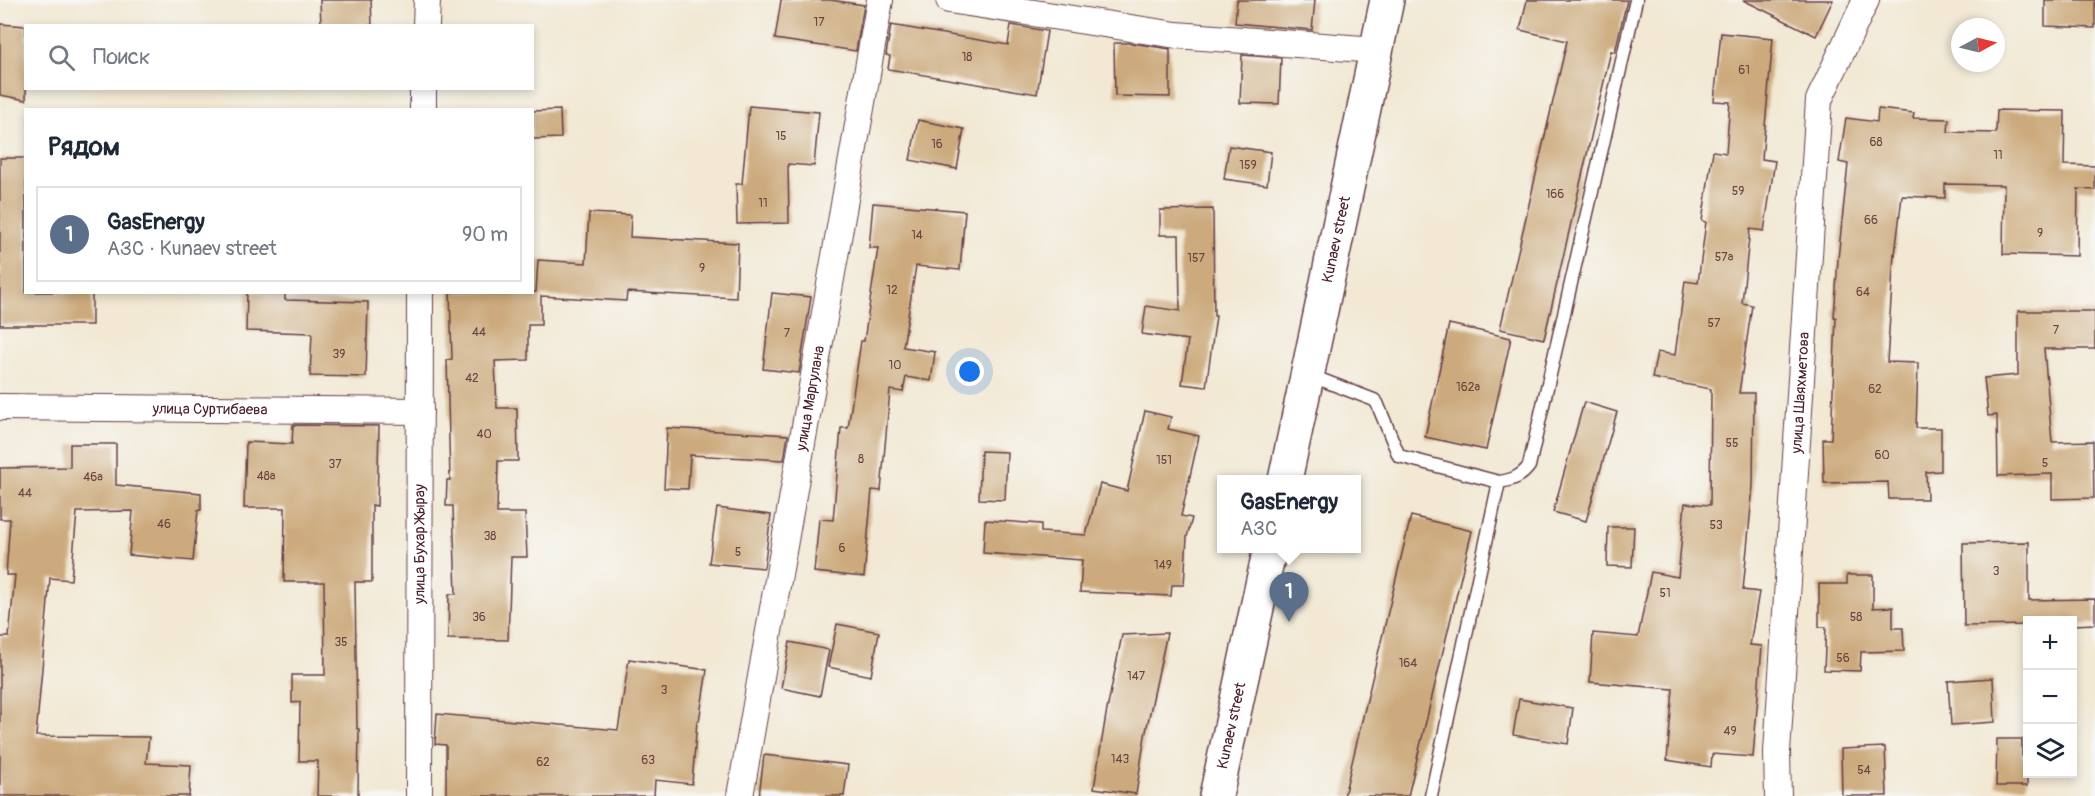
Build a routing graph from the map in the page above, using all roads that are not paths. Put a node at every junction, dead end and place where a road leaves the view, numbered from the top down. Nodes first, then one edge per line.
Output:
1 (427, 0) edge
2 (880, 0) edge
3 (949, 0) edge
4 (1387, 0) edge
5 (1636, 0) edge
6 (1866, 0) edge
7 (426, 24) edge
8 (1376, 50) junction
9 (423, 90) edge
10 (423, 108) edge
11 (420, 294) edge
12 (1307, 374) junction
13 (0, 407) edge
14 (420, 411) junction
15 (1286, 475) edge
16 (1499, 482) junction
17 (1269, 553) edge
18 (419, 796) edge
19 (740, 796) edge
20 (1216, 796) edge
21 (1431, 796) edge
22 (1778, 796) edge

1 - 7 street
2 - 19 street, улица Маргулана
3 - 8 street
4 - 8 main road, Kunaev street
5 - 16 lane
6 - 22 street, улица Шаяхметова
8 - 12 main road, Kunaev street
9 - 10 street
11 - 14 street, улица Бухар Жырау
12 - 15 main road, Kunaev street
12 - 16 lane
13 - 14 street, улица Суртибаева
14 - 18 street, улица Бухар Жырау
16 - 21 lane
17 - 20 main road, Kunaev street

